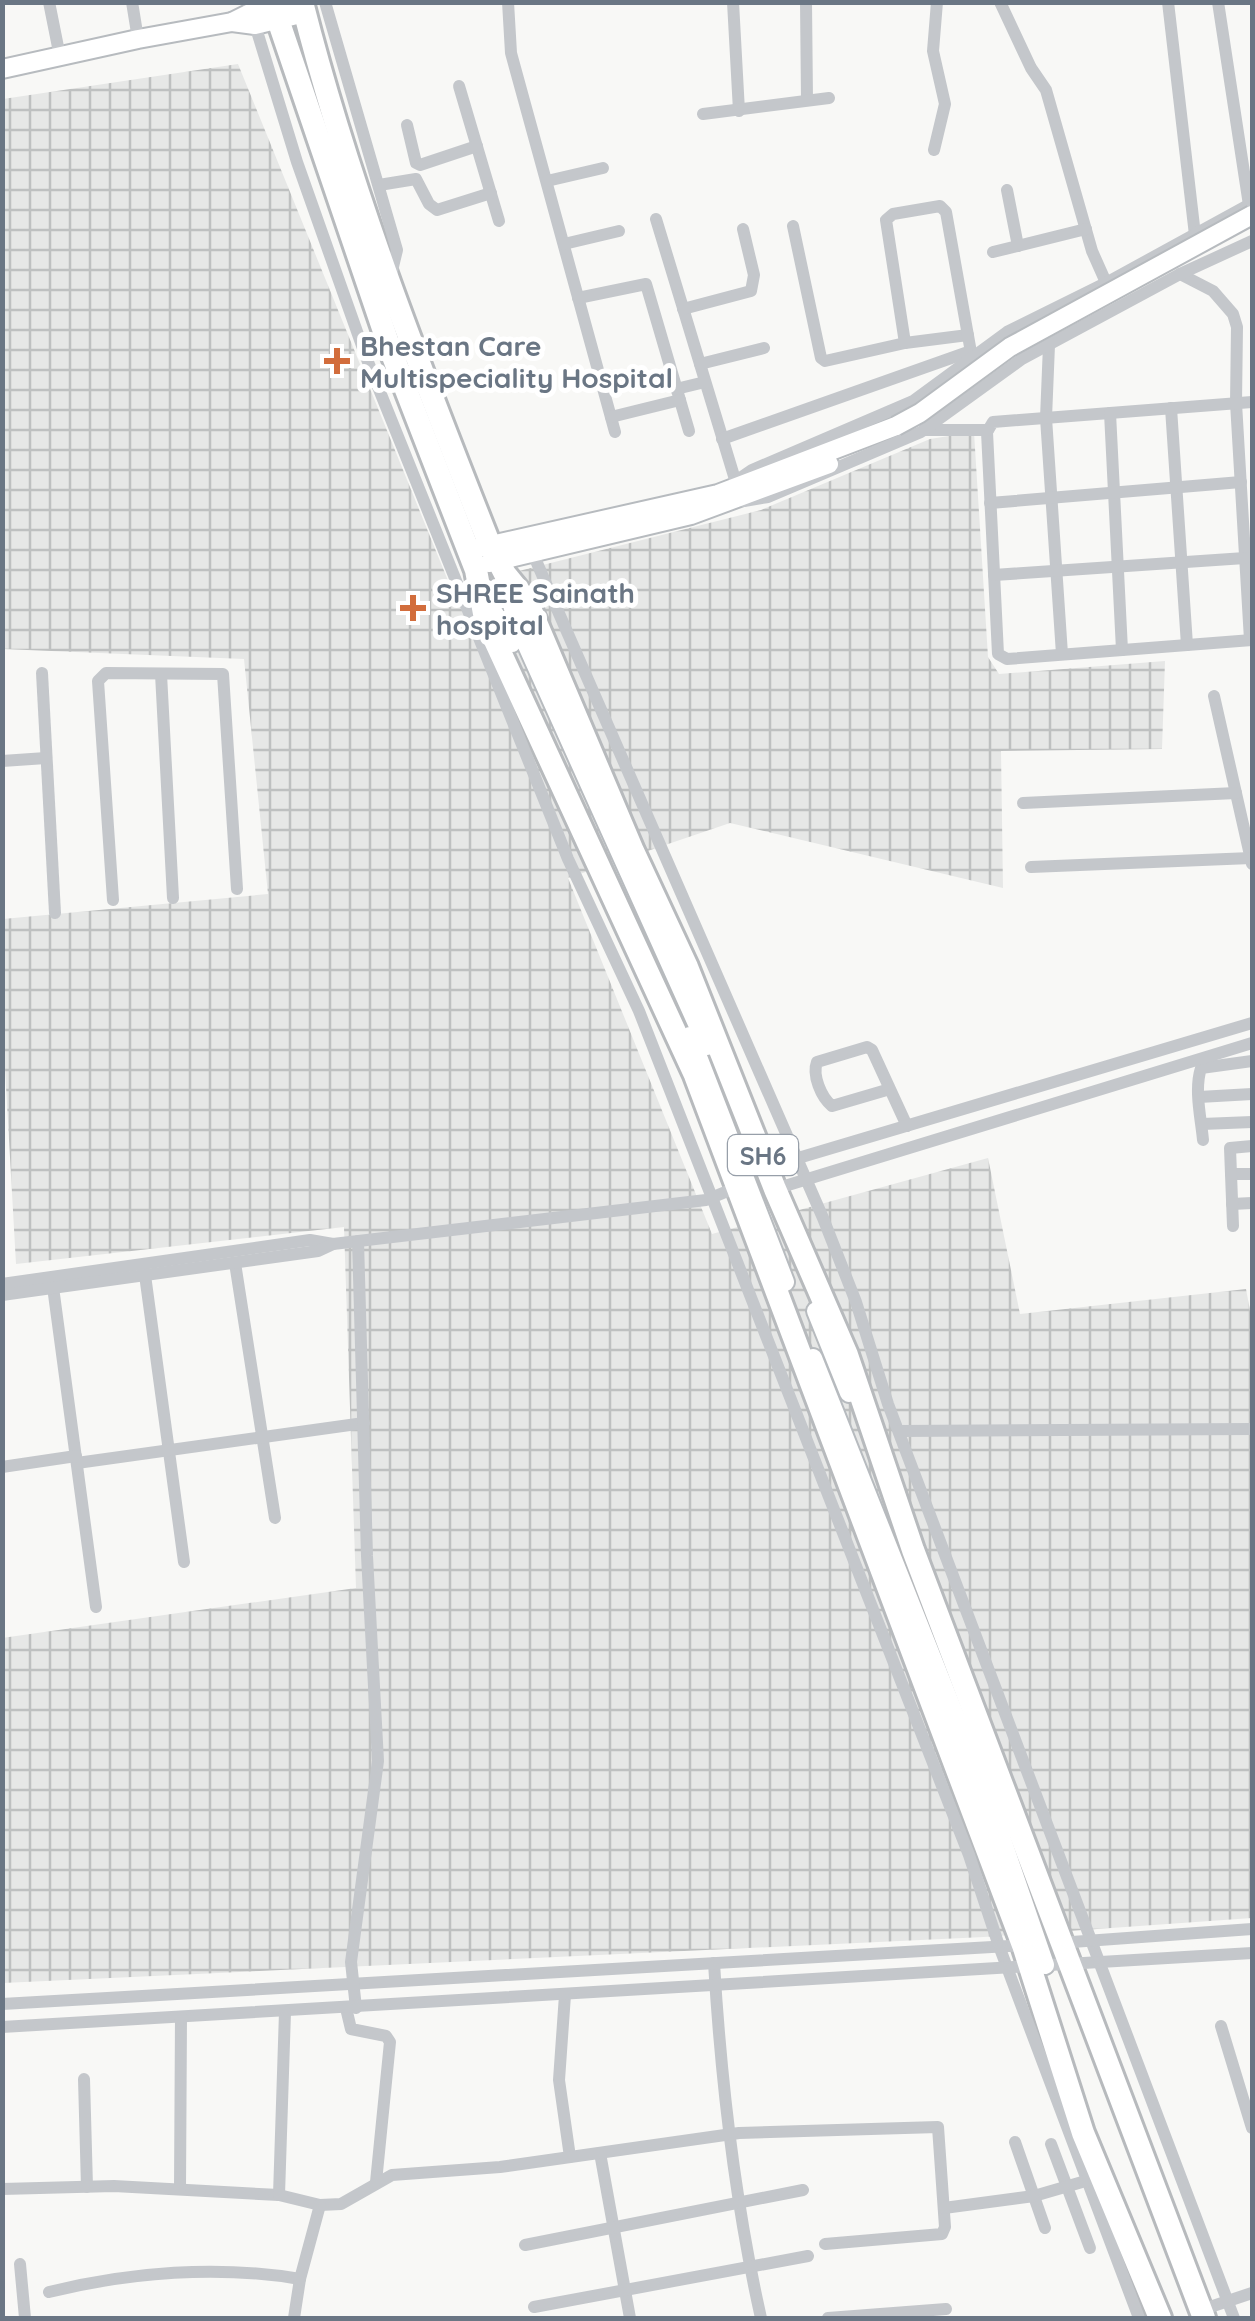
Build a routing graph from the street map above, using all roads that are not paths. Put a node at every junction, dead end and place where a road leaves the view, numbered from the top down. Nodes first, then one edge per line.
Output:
1 (49, 2) edge
2 (132, 2) edge
3 (508, 2) edge
4 (733, 2) edge
5 (806, 2) edge
6 (937, 2) edge
7 (1000, 2) edge
8 (1168, 2) edge
9 (1218, 2) edge
10 (288, 8) edge
11 (138, 39) junction
12 (60, 57) junction
13 (2, 69) edge
14 (459, 86) dead end
15 (829, 98) dead end
16 (807, 100) junction
17 (739, 111) junction
18 (702, 114) dead end
19 (408, 124) dead end
20 (477, 146) junction
21 (934, 150) dead end
22 (603, 168) dead end
23 (546, 181) junction
24 (379, 184) junction
25 (1007, 190) dead end
26 (491, 193) junction
27 (1251, 208) edge
28 (656, 218) dead end
29 (499, 220) dead end
30 (793, 226) dead end
31 (1252, 227) edge
32 (1086, 229) junction
33 (743, 230) dead end
34 (619, 232) dead end
35 (1195, 234) junction
36 (1252, 241) edge
37 (564, 244) junction
38 (1018, 246) junction
39 (993, 252) dead end
40 (1180, 274) junction
41 (674, 280) junction
42 (389, 282) junction
43 (1106, 283) junction
44 (647, 288) junction
45 (578, 298) junction
46 (1118, 307) junction
47 (683, 309) junction
48 (968, 334) junction
49 (905, 343) junction
50 (1049, 344) junction
51 (764, 348) dead end
52 (971, 354) junction
53 (700, 364) junction
54 (705, 382) junction
55 (678, 395) junction
56 (1252, 402) edge
57 (1236, 403) junction
58 (1171, 408) junction
59 (1110, 413) junction
60 (611, 417) junction
61 (1046, 418) junction
62 (924, 430) junction
63 (988, 430) junction
64 (689, 431) dead end
65 (898, 431) junction
66 (615, 432) dead end
67 (722, 438) junction
68 (1241, 482) junction
69 (736, 484) junction
70 (1176, 487) junction
71 (1114, 492) junction
72 (1052, 498) junction
73 (720, 499) junction
74 (990, 502) junction
75 (529, 543) junction
76 (1245, 558) junction
77 (1182, 563) junction
78 (486, 565) junction
79 (1118, 567) junction
80 (1056, 571) junction
81 (994, 575) junction
82 (1251, 640) edge
83 (1187, 645) junction
84 (1122, 650) junction
85 (1062, 654) junction
86 (42, 673) dead end
87 (161, 674) junction
88 (1214, 696) dead end
89 (46, 758) junction
90 (2, 761) edge
91 (1236, 793) junction
92 (1023, 803) dead end
93 (1252, 862) edge
94 (1031, 867) dead end
95 (237, 889) dead end
96 (173, 898) dead end
97 (113, 900) dead end
98 (54, 912) dead end
99 (1252, 1023) edge
100 (1252, 1043) edge
101 (1252, 1060) edge
102 (890, 1089) junction
103 (1022, 1092) junction
104 (1252, 1094) edge
105 (1199, 1098) junction
106 (1029, 1112) junction
107 (1252, 1122) edge
108 (1202, 1124) junction
109 (907, 1126) junction
110 (1203, 1140) dead end
111 (1252, 1146) edge
112 (797, 1158) junction
113 (1231, 1174) junction
114 (1252, 1174) edge
115 (771, 1178) junction
116 (807, 1180) junction
117 (735, 1188) junction
118 (712, 1198) junction
119 (1252, 1203) edge
120 (1232, 1204) junction
121 (1233, 1226) dead end
122 (358, 1242) junction
123 (334, 1244) junction
124 (236, 1263) junction
125 (145, 1275) junction
126 (2, 1284) edge
127 (53, 1287) junction
128 (2, 1295) edge
129 (364, 1422) junction
130 (1252, 1429) edge
131 (899, 1432) junction
132 (263, 1436) junction
133 (168, 1450) junction
134 (76, 1460) junction
135 (2, 1467) edge
136 (274, 1518) dead end
137 (184, 1562) dead end
138 (96, 1607) dead end
139 (1250, 1929) edge
140 (1093, 1940) junction
141 (998, 1946) junction
142 (1251, 1953) edge
143 (1047, 1954) junction
144 (1101, 1962) junction
145 (714, 1963) junction
146 (1006, 1965) junction
147 (354, 1983) junction
148 (715, 1985) junction
149 (565, 1995) junction
150 (2, 2004) edge
151 (351, 2008) junction
152 (285, 2012) junction
153 (182, 2017) junction
154 (1221, 2026) dead end
155 (2, 2027) edge
156 (84, 2080) dead end
157 (1252, 2128) edge
158 (730, 2134) junction
159 (1015, 2142) dead end
160 (1051, 2144) dead end
161 (600, 2153) junction
162 (570, 2158) junction
163 (1089, 2180) junction
164 (376, 2182) junction
165 (1066, 2186) junction
166 (87, 2187) junction
167 (2, 2189) edge
168 (180, 2190) junction
169 (804, 2190) dead end
170 (279, 2194) junction
171 (1034, 2196) junction
172 (740, 2203) junction
173 (320, 2205) junction
174 (944, 2208) junction
175 (614, 2226) junction
176 (1045, 2228) dead end
177 (826, 2244) dead end
178 (526, 2246) dead end
179 (1090, 2248) dead end
180 (808, 2256) dead end
181 (20, 2264) dead end
182 (750, 2269) junction
183 (300, 2279) junction
184 (625, 2291) junction
185 (48, 2292) dead end
186 (1252, 2293) edge
187 (1228, 2301) junction
188 (534, 2307) dead end
189 (946, 2309) dead end
190 (1203, 2314) edge
191 (26, 2318) edge
192 (294, 2318) edge
193 (630, 2318) edge
194 (760, 2318) edge
195 (828, 2318) edge
196 (1139, 2318) edge
197 (1160, 2318) edge
198 (1234, 2318) edge

1 - 12 street
2 - 11 street
3 - 23 street
4 - 17 street
5 - 16 street
6 - 21 street
7 - 32 street
8 - 35 street
9 - 27 street
10 - 11 main road
10 - 24 street
10 - 42 highway, SH6
10 - 78 highway
10 - 118 street
11 - 12 main road
12 - 13 main road
14 - 20 street
15 - 16 street
16 - 17 street
17 - 18 street
19 - 20 street
20 - 26 street
22 - 23 street
23 - 37 street
24 - 26 street
24 - 42 street
25 - 38 street
26 - 29 street
27 - 35 street
27 - 65 main road, bridge
28 - 41 street
30 - 49 street
31 - 65 main road
32 - 38 street
32 - 43 street
33 - 47 street
34 - 37 street
35 - 43 street
36 - 40 street
37 - 45 street
38 - 39 street
40 - 46 street
40 - 57 street
41 - 44 street
41 - 47 street
42 - 78 highway, SH6
43 - 46 street
43 - 52 street
44 - 45 street
44 - 55 street
45 - 60 street
46 - 50 street
47 - 53 street
48 - 49 street
48 - 49 street
48 - 52 street
50 - 61 street
50 - 62 street
51 - 53 street
52 - 67 street
52 - 69 street
53 - 54 street
54 - 55 street
54 - 67 street
55 - 60 street
55 - 64 street
56 - 57 street
57 - 58 street
57 - 68 street
58 - 59 street
58 - 70 street
59 - 61 street
59 - 71 street
60 - 66 street
61 - 63 street
61 - 72 street
62 - 63 street
62 - 73 street
63 - 74 street
65 - 69 main road
65 - 73 main road
67 - 69 street
68 - 70 street
68 - 76 street
69 - 73 main road
70 - 71 street
70 - 77 street
71 - 72 street
71 - 79 street
72 - 74 street
72 - 80 street
73 - 75 main road
74 - 81 street
75 - 78 main road
75 - 112 street
76 - 77 street
76 - 82 street
77 - 79 street
77 - 83 street
78 - 115 highway, SH6
78 - 117 highway
78 - 143 main road
78 - 143 main road
79 - 80 street
79 - 84 street
80 - 81 street
80 - 85 street
81 - 85 street
82 - 83 street
83 - 84 street
84 - 85 street
86 - 89 street
87 - 95 street
87 - 96 street
87 - 97 street
88 - 91 street
89 - 90 street
89 - 98 street
91 - 92 street
91 - 93 street
93 - 94 street
99 - 103 street
100 - 106 street
101 - 105 street
102 - 102 street
102 - 109 street
103 - 106 street
103 - 109 street
104 - 105 street
105 - 108 street
106 - 116 street
107 - 108 street
108 - 110 street
109 - 112 street
111 - 113 street
112 - 115 street
112 - 116 street
113 - 114 street
113 - 120 street
115 - 116 street
115 - 143 highway, SH6
116 - 131 street
117 - 118 street
117 - 143 highway
118 - 122 street
118 - 141 street
119 - 120 street
120 - 121 street
122 - 123 street
122 - 129 street
123 - 124 street
123 - 126 street
124 - 125 street
124 - 132 street
125 - 127 street
125 - 133 street
127 - 128 street
127 - 134 street
129 - 132 street
129 - 147 street
130 - 131 street
131 - 140 street
132 - 133 street
132 - 136 street
133 - 134 street
133 - 137 street
134 - 135 street
134 - 138 street
139 - 140 street
139 - 142 street
140 - 143 street
140 - 144 street
141 - 143 street
141 - 145 street
141 - 146 street
142 - 144 street
143 - 144 street
143 - 146 street
143 - 190 highway, SH6
143 - 197 highway
144 - 187 street
145 - 147 street
145 - 148 street
146 - 148 street
146 - 163 street
147 - 150 street
147 - 151 street
148 - 149 street
148 - 158 street
149 - 151 street
149 - 162 street
151 - 152 street
151 - 164 street
152 - 153 street
152 - 170 street
153 - 155 street
153 - 168 street
154 - 157 street
156 - 166 street
158 - 161 street
158 - 172 street
158 - 174 street
159 - 171 street
160 - 165 street
161 - 162 street
161 - 175 street
162 - 164 street
163 - 165 street
163 - 196 street
164 - 173 street
165 - 171 street
165 - 179 street
166 - 167 street
166 - 168 street
168 - 170 street
169 - 172 street
170 - 173 street
171 - 174 street
171 - 176 street
172 - 175 street
172 - 182 street
173 - 183 street
174 - 177 street
175 - 178 street
175 - 184 street
180 - 182 street
181 - 191 street
182 - 184 street
182 - 194 street
183 - 185 street
183 - 192 street
184 - 188 street
184 - 193 street
186 - 187 street
187 - 190 street
187 - 198 street
189 - 195 street

